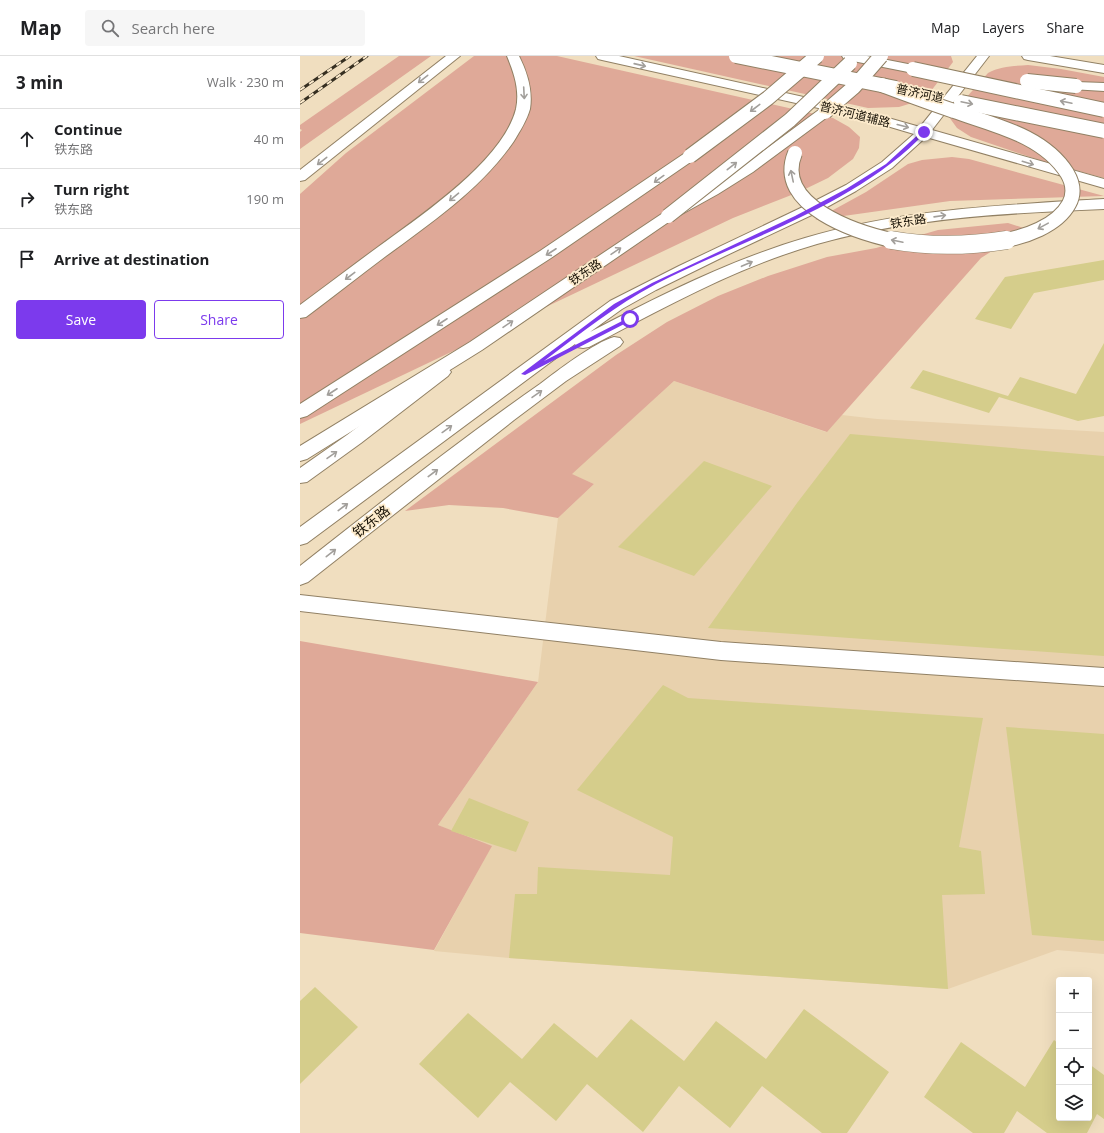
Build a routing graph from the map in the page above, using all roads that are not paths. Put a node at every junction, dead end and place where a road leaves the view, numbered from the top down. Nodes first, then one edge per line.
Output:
1 (454, 56) edge
2 (512, 56) edge
3 (602, 56) edge
4 (736, 56) edge
5 (817, 56) edge
6 (881, 56) edge
7 (983, 56) edge
8 (1028, 56) edge
9 (851, 58) edge
10 (913, 69) junction
11 (1104, 69) edge
12 (882, 85) junction
13 (1104, 87) edge
14 (1104, 110) edge
15 (825, 112) junction
16 (1104, 131) edge
17 (924, 132) junction
18 (300, 177) edge
19 (1104, 184) edge
20 (1104, 204) edge
21 (668, 216) junction
22 (719, 276) junction
23 (300, 313) edge
24 (476, 346) junction
25 (523, 374) junction
26 (300, 412) edge
27 (300, 455) edge
28 (300, 477) edge
29 (300, 538) edge
30 (300, 577) edge
31 (300, 603) edge
32 (1104, 677) edge

1 -> 18 main road
2 -> 23 main road
3 -> 17 main road, 普济河道辅路
4 - 12 main road, 普济河道, bridge
5 -> 26 main road, bridge
6 - 15 main road, bridge
7 - 17 main road, 铁东路
8 - 11 main road
9 - 10 main road, 普济河道
21 -> 9 main road, 铁东路, bridge
10 - 13 main road, bridge
14 -> 10 main road, 普济河道, bridge
12 -> 15 main road, bridge
12 -> 16 main road, 普济河道, bridge
15 - 21 main road, bridge
17 -> 19 main road, 普济河道辅路
17 - 25 main road, 铁东路
22 -> 20 main road, 铁东路
24 -> 21 main road, 铁东路
22 - 25 main road, 铁东路
30 -> 22 main road, 铁东路
24 - 27 main road, 铁东路
28 -> 24 main road
29 -> 25 main road, 铁东路
31 - 32 main road

